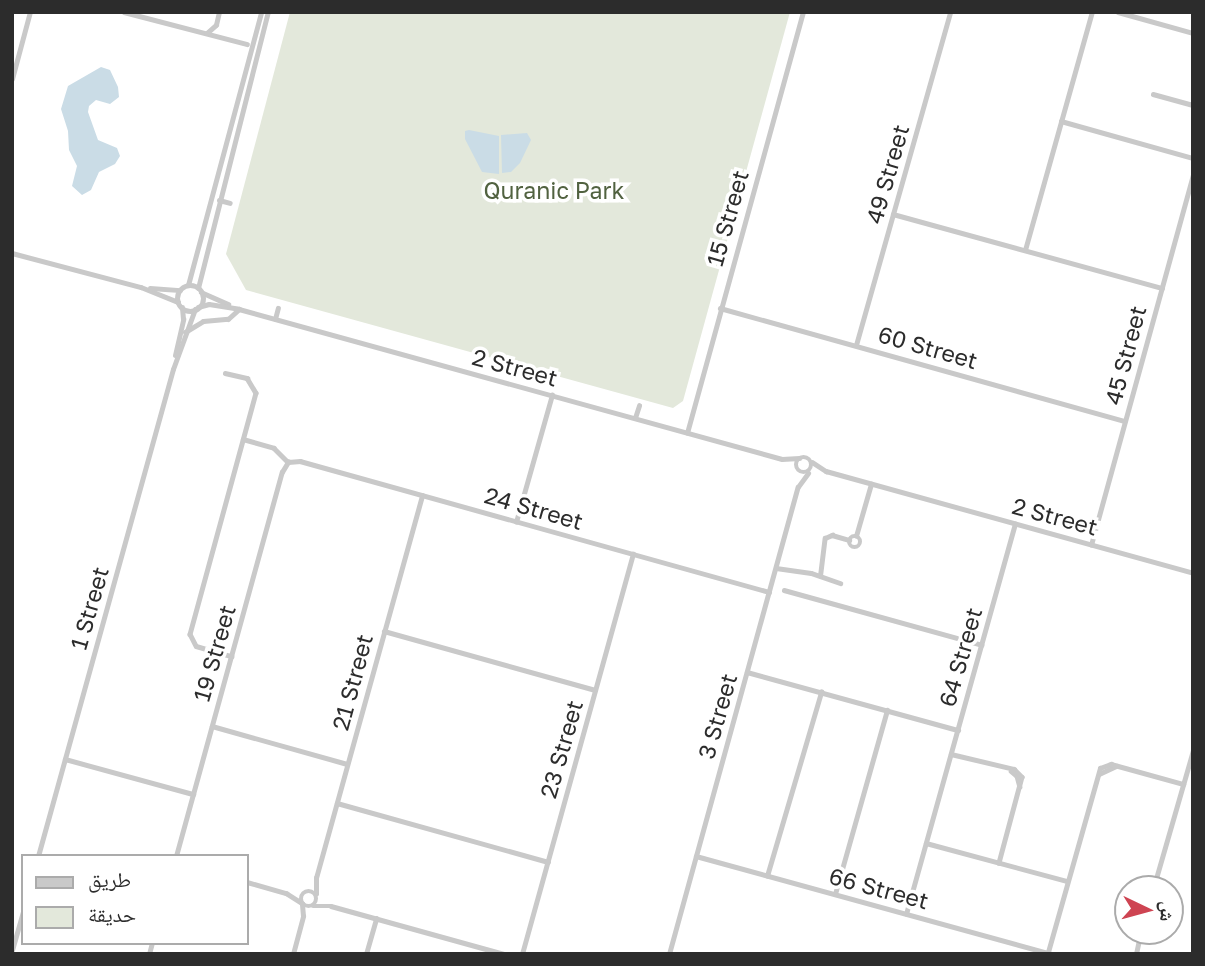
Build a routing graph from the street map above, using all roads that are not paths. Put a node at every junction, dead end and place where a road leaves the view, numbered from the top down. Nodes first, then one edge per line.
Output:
1 (30, 12) edge
2 (124, 12) edge
3 (219, 12) edge
4 (261, 12) edge
5 (268, 12) edge
6 (803, 12) edge
7 (950, 12) edge
8 (1092, 12) edge
9 (1118, 12) edge
10 (216, 25) junction
11 (207, 33) junction
12 (1193, 33) edge
13 (220, 37) junction
14 (247, 44) dead end
15 (14, 65) edge
16 (12, 79) edge
17 (1153, 94) dead end
18 (1193, 105) edge
19 (1061, 121) junction
20 (1193, 158) edge
21 (1193, 175) edge
22 (219, 200) junction
23 (230, 203) dead end
24 (893, 214) junction
25 (1025, 250) junction
26 (12, 253) edge
27 (188, 285) junction
28 (144, 288) junction
29 (1162, 288) junction
30 (180, 290) junction
31 (200, 290) junction
32 (180, 304) junction
33 (197, 308) junction
34 (278, 308) dead end
35 (720, 308) junction
36 (239, 309) junction
37 (275, 319) junction
38 (185, 331) junction
39 (856, 345) junction
40 (444, 355) dead end
41 (442, 365) junction
42 (173, 369) junction
43 (225, 373) dead end
44 (552, 396) junction
45 (639, 405) dead end
46 (635, 418) junction
47 (1125, 421) junction
48 (687, 433) junction
49 (243, 439) junction
50 (799, 458) junction
51 (782, 459) junction
52 (288, 462) junction
53 (811, 462) junction
54 (796, 469) junction
55 (827, 471) junction
56 (809, 472) junction
57 (871, 484) junction
58 (798, 487) junction
59 (422, 495) junction
60 (516, 522) junction
61 (1015, 524) junction
62 (856, 536) junction
63 (849, 540) junction
64 (1091, 545) junction
65 (633, 554) junction
66 (776, 568) junction
67 (1193, 573) edge
68 (820, 576) junction
69 (840, 583) dead end
70 (784, 590) dead end
71 (769, 592) junction
72 (384, 631) junction
73 (982, 645) junction
74 (232, 656) junction
75 (747, 672) junction
76 (595, 690) junction
77 (821, 692) junction
78 (887, 710) junction
79 (212, 726) junction
80 (958, 730) junction
81 (1193, 750) edge
82 (951, 754) junction
83 (65, 759) junction
84 (348, 764) junction
85 (1183, 784) junction
86 (193, 794) junction
87 (337, 803) junction
88 (926, 843) junction
89 (39, 854) edge
90 (177, 854) edge
91 (696, 856) junction
92 (548, 862) junction
93 (999, 863) junction
94 (1157, 875) edge
95 (766, 876) junction
96 (316, 878) junction
97 (1068, 881) junction
98 (248, 882) edge
99 (305, 892) junction
100 (286, 893) junction
101 (835, 894) junction
102 (316, 895) junction
103 (302, 904) junction
104 (331, 906) junction
105 (313, 907) junction
106 (906, 914) junction
107 (376, 918) junction
108 (21, 919) edge
109 (302, 920) junction
110 (12, 950) edge
111 (480, 951) edge
112 (1051, 953) edge
113 (293, 954) edge
114 (366, 954) edge
115 (503, 954) edge
116 (522, 954) edge
117 (669, 954) edge

1 - 15 street
2 - 11 street
3 - 10 street
4 - 27 street
5 - 22 street
6 - 35 street, 15 Street
7 - 24 street, 49 Street
8 - 19 street
9 - 12 street
10 - 11 street
10 - 13 street
11 - 13 street
13 - 14 street
15 - 16 street
17 - 18 street
19 - 20 street
19 - 25 street
21 - 29 street, 45 Street
22 - 23 street
22 - 31 street
24 - 25 street
24 - 39 street, 49 Street
25 - 29 street
26 - 28 street
27 - 30 street
27 - 31 street
28 - 30 street
28 - 32 street
29 - 47 street, 45 Street
30 - 32 street, 1 Street
31 - 33 street, 1 Street
31 - 36 street, 2 Street
32 - 33 street
32 - 42 street, 1 Street
33 - 36 street, 2 Street
33 - 38 street, 1 Street
34 - 37 street
35 - 39 street, 60 Street
35 - 48 street, 15 Street
36 - 37 street, 2 Street
36 - 38 street
37 - 41 street, 2 Street
38 - 42 street, 1 Street
39 - 47 street, 60 Street
40 - 41 street
41 - 44 street, 2 Street
42 - 83 street, 1 Street
43 - 49 street
44 - 46 street, 2 Street
44 - 60 street
45 - 46 street
46 - 48 street, 2 Street
47 - 64 street, 45 Street
48 - 51 street, 2 Street
49 - 52 street
49 - 74 street
50 - 51 street, 2 Street
50 - 53 street
50 - 54 street
51 - 54 street, 2 Street
52 - 59 street, 24 Street
52 - 74 street, 19 Street
53 - 55 street, 2 Street
53 - 56 street
54 - 56 street
54 - 58 street, 3 Street
55 - 56 street, 2 Street
55 - 57 street, 2 Street
56 - 58 street, 3 Street
57 - 61 street, 2 Street
57 - 62 street
58 - 66 street, 3 Street
59 - 60 street, 24 Street
59 - 72 street, 21 Street
60 - 65 street, 24 Street
61 - 64 street, 2 Street
61 - 73 street, 64 Street
62 - 63 street
62 - 63 street
63 - 68 street
64 - 67 street, 2 Street
65 - 71 street, 24 Street
65 - 76 street, 23 Street
66 - 68 street
66 - 71 street, 3 Street
68 - 69 street
70 - 73 street
71 - 75 street, 3 Street
72 - 76 street
72 - 84 street, 21 Street
73 - 80 street, 64 Street
74 - 79 street, 19 Street
75 - 77 street, 64 Street
75 - 91 street, 3 Street
76 - 92 street, 23 Street
77 - 78 street, 64 Street
77 - 95 street
78 - 80 street, 64 Street
78 - 101 street
79 - 84 street
79 - 86 street, 19 Street
80 - 82 street
81 - 85 street
82 - 88 street
82 - 93 street
83 - 86 street
83 - 89 street, 1 Street
84 - 87 street, 21 Street
85 - 94 street
85 - 97 street
86 - 90 street, 19 Street
87 - 92 street
87 - 96 street, 21 Street
88 - 93 street
88 - 106 street
91 - 95 street, 66 Street
91 - 117 street, 3 Street
92 - 116 street, 23 Street
93 - 97 street
95 - 101 street, 66 Street
96 - 99 street, 21 Street
96 - 102 street, 21 Street
97 - 112 street
98 - 100 street
99 - 100 street
99 - 102 street
99 - 103 street
100 - 103 street
101 - 106 street, 66 Street
102 - 104 street
102 - 105 street
103 - 105 street
103 - 109 street
104 - 105 street
104 - 107 street
105 - 109 street
106 - 112 street, 66 Street
107 - 111 street
107 - 114 street
108 - 110 street
109 - 113 street
111 - 115 street

